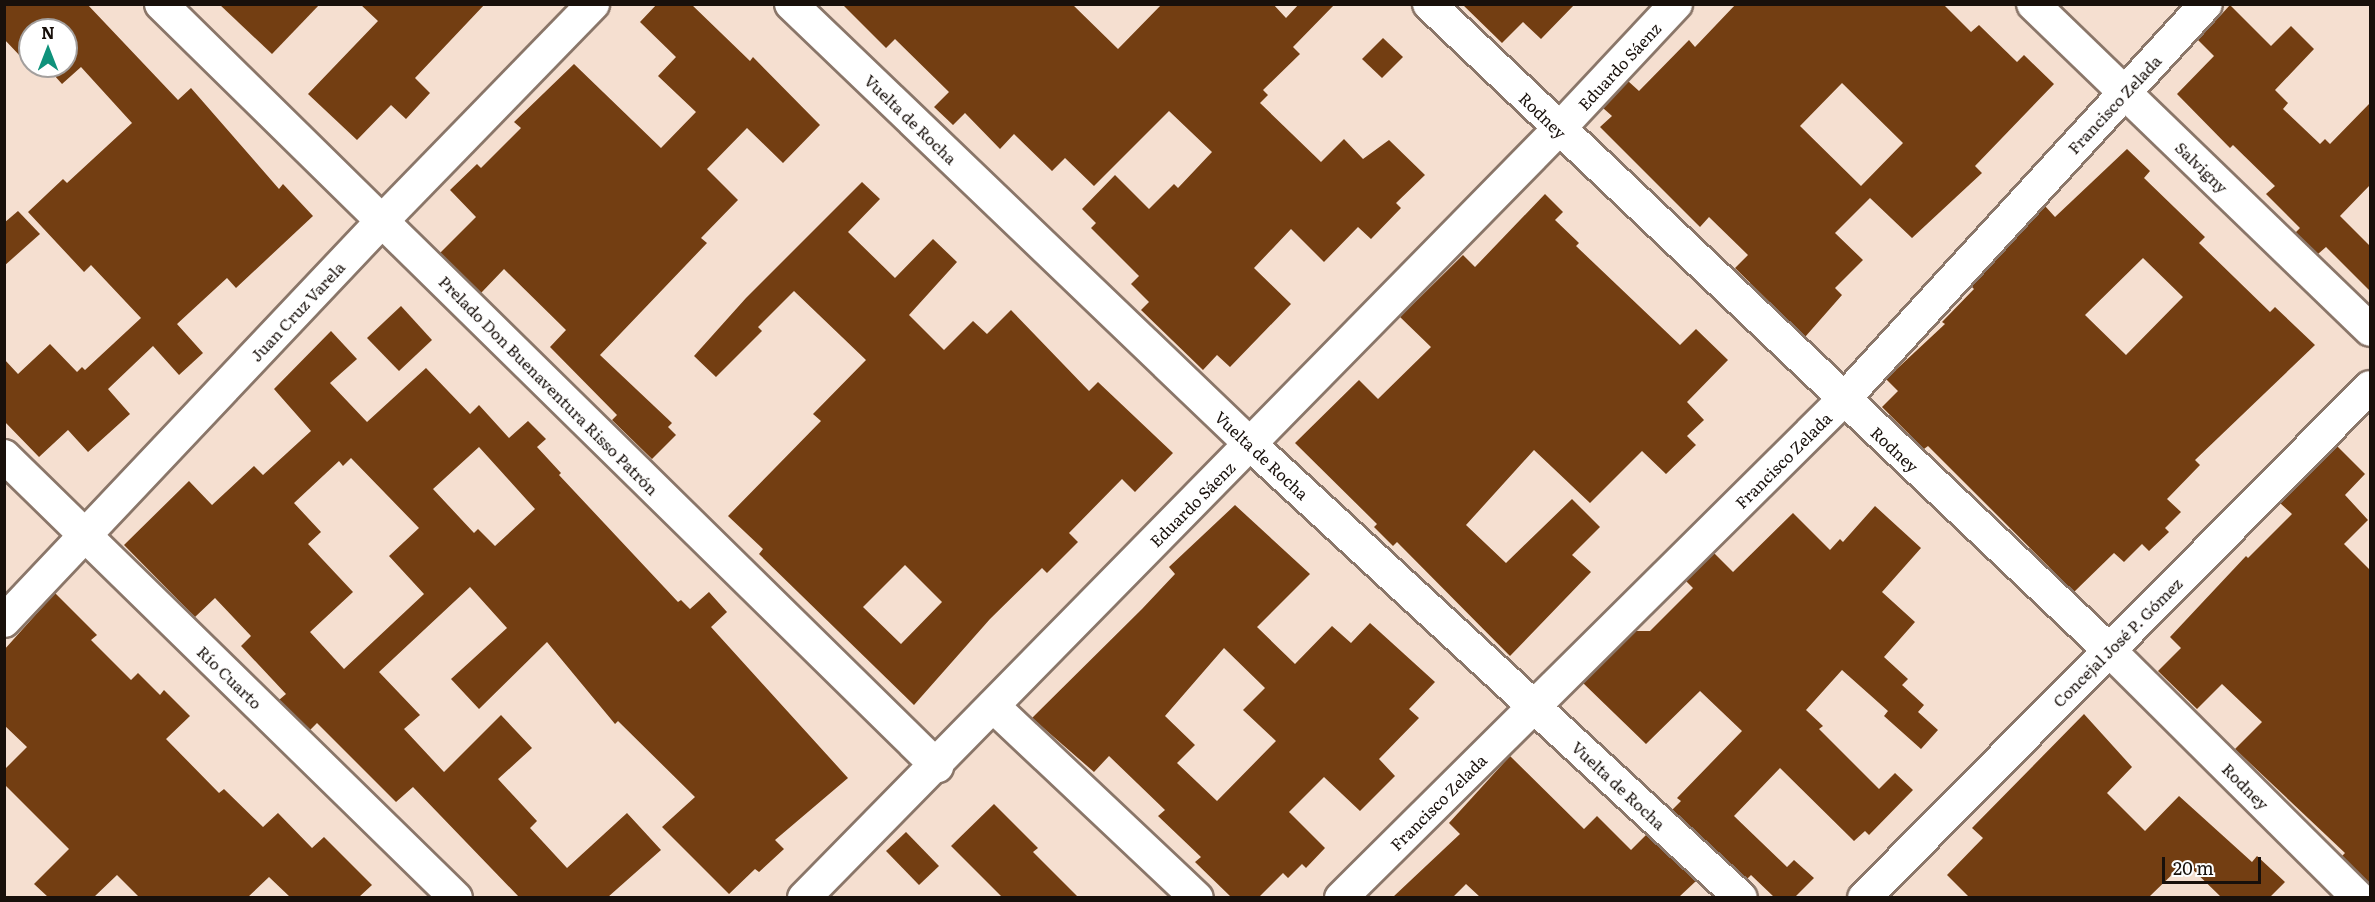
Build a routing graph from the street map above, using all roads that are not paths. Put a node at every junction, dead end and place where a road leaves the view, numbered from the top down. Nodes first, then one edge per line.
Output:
1 (161, 4) edge
2 (593, 4) edge
3 (791, 4) edge
4 (1429, 4) edge
5 (1676, 4) edge
6 (2033, 4) edge
7 (2206, 4) edge
8 (2124, 92) junction
9 (1558, 130) junction
10 (382, 221) junction
11 (2370, 330) edge
12 (2370, 387) edge
13 (1843, 400) junction
14 (1251, 445) junction
15 (4, 456) edge
16 (86, 536) junction
17 (4, 621) edge
18 (2109, 650) junction
19 (993, 706) junction
20 (1534, 707) junction
21 (937, 766) junction
22 (456, 897) edge
23 (804, 897) edge
24 (1197, 897) edge
25 (1341, 897) edge
26 (1741, 897) edge
27 (1864, 897) edge
28 (2359, 897) edge

1 - 10 street, Prelado Don Buenaventura Risso Patrón
2 - 10 street, Juan Cruz Varela
3 - 14 street, Vuelta de Rocha
4 - 9 street, Rodney
5 - 9 street, Eduardo Sáenz
6 - 8 street, Salvigny
7 - 8 street, Francisco Zelada
8 - 11 street, Salvigny
8 - 13 street, Francisco Zelada
9 - 13 street, Rodney
9 - 14 street, Eduardo Sáenz
10 - 16 street, Juan Cruz Varela
10 - 21 street, Prelado Don Buenaventura Risso Patrón
12 - 18 street, Concejal José P. Gómez
13 - 18 street, Rodney
13 - 20 street, Francisco Zelada
14 - 19 street, Eduardo Sáenz
14 - 20 street, Vuelta de Rocha
15 - 16 street, Río Cuarto
16 - 17 street, Juan Cruz Varela
16 - 22 street, Río Cuarto
18 - 27 street, Concejal José P. Gómez
18 - 28 street, Rodney
19 - 21 street, Eduardo Sáenz
19 - 24 street
20 - 25 street, Francisco Zelada
20 - 26 street, Vuelta de Rocha
21 - 23 street, Eduardo Sáenz

